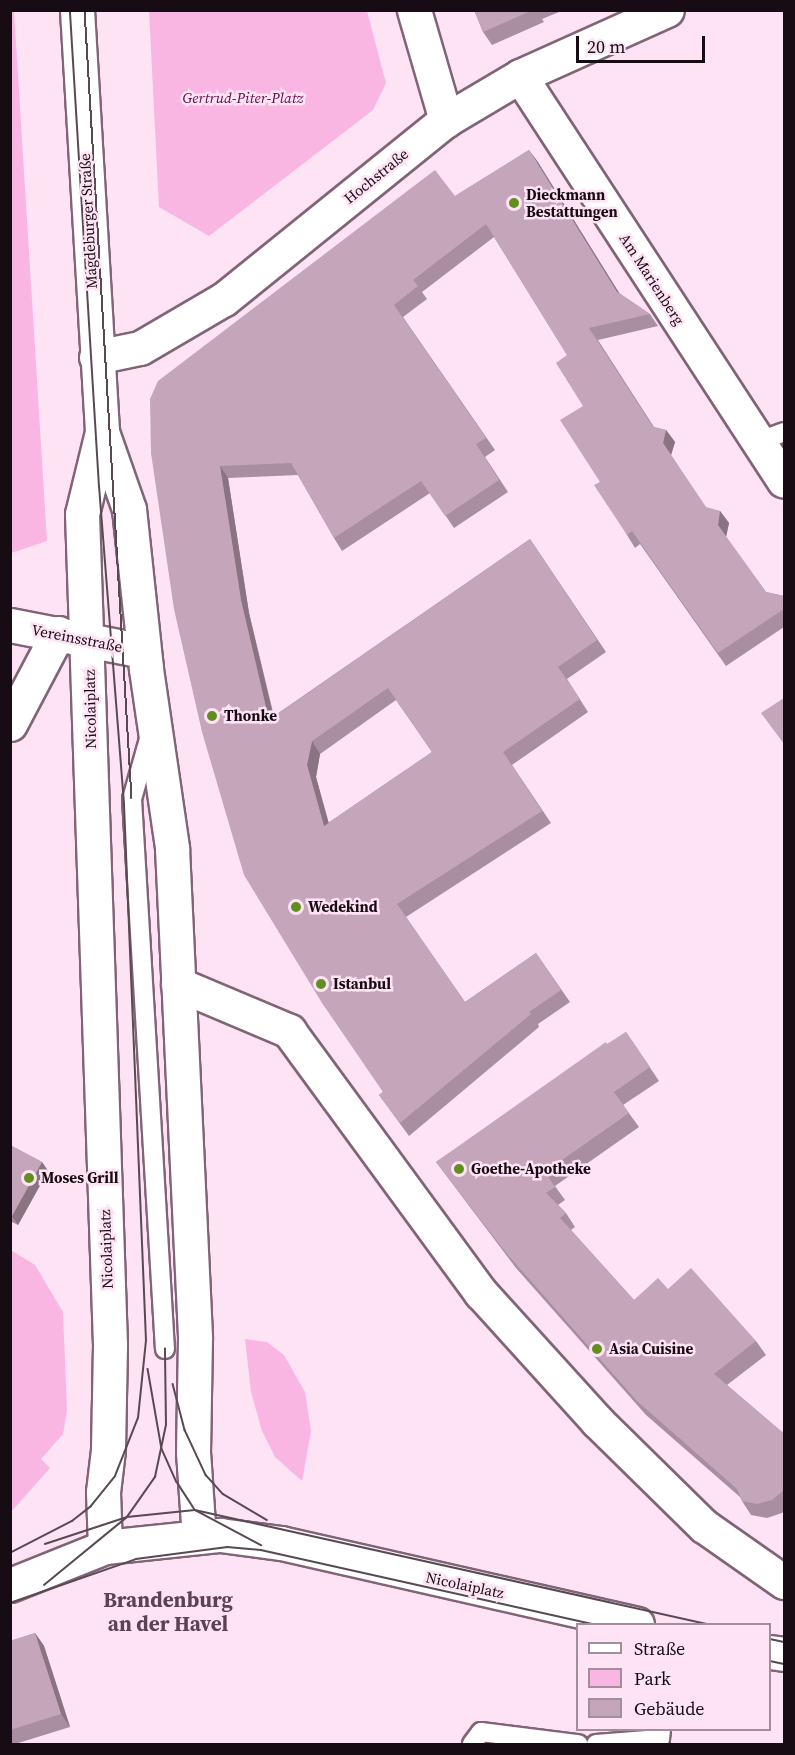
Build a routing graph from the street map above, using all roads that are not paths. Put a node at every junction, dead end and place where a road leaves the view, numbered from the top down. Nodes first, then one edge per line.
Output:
1 (77, 10) edge
2 (414, 10) edge
3 (667, 10) edge
4 (520, 76) junction
5 (446, 120) junction
6 (96, 357) junction
7 (102, 432) junction
8 (771, 437) edge
9 (784, 481) edge
10 (10, 625) edge
11 (74, 636) junction
12 (144, 651) junction
13 (154, 722) junction
14 (10, 724) edge
15 (178, 984) junction
16 (165, 1349) dead end
17 (199, 1537) junction
18 (105, 1546) junction
19 (784, 1582) edge
20 (10, 1585) edge
21 (633, 1623) edge
22 (661, 1731) edge
23 (472, 1744) edge
24 (578, 1744) edge
25 (596, 1744) edge

1 - 6 street, Magdeburger Straße
2 - 5 street
3 - 4 street, Hochstraße
4 - 5 street, Hochstraße
4 - 8 street, Am Marienberg
5 - 6 street, Hochstraße
6 - 7 street, Magdeburger Straße
7 - 11 street, Nicolaiplatz
7 - 12 street
8 - 9 street, Am Marienberg
10 - 11 street, Vereinsstraße
11 - 12 street, Vereinsstraße
11 - 14 street
11 - 18 street, Nicolaiplatz
12 - 13 street
13 - 15 street
13 - 16 lane
15 - 17 street
15 - 19 street
17 - 18 street, Nicolaiplatz
17 - 21 street, Nicolaiplatz
18 - 20 street, Nicolaiplatz
22 - 25 lane
23 - 24 lane

